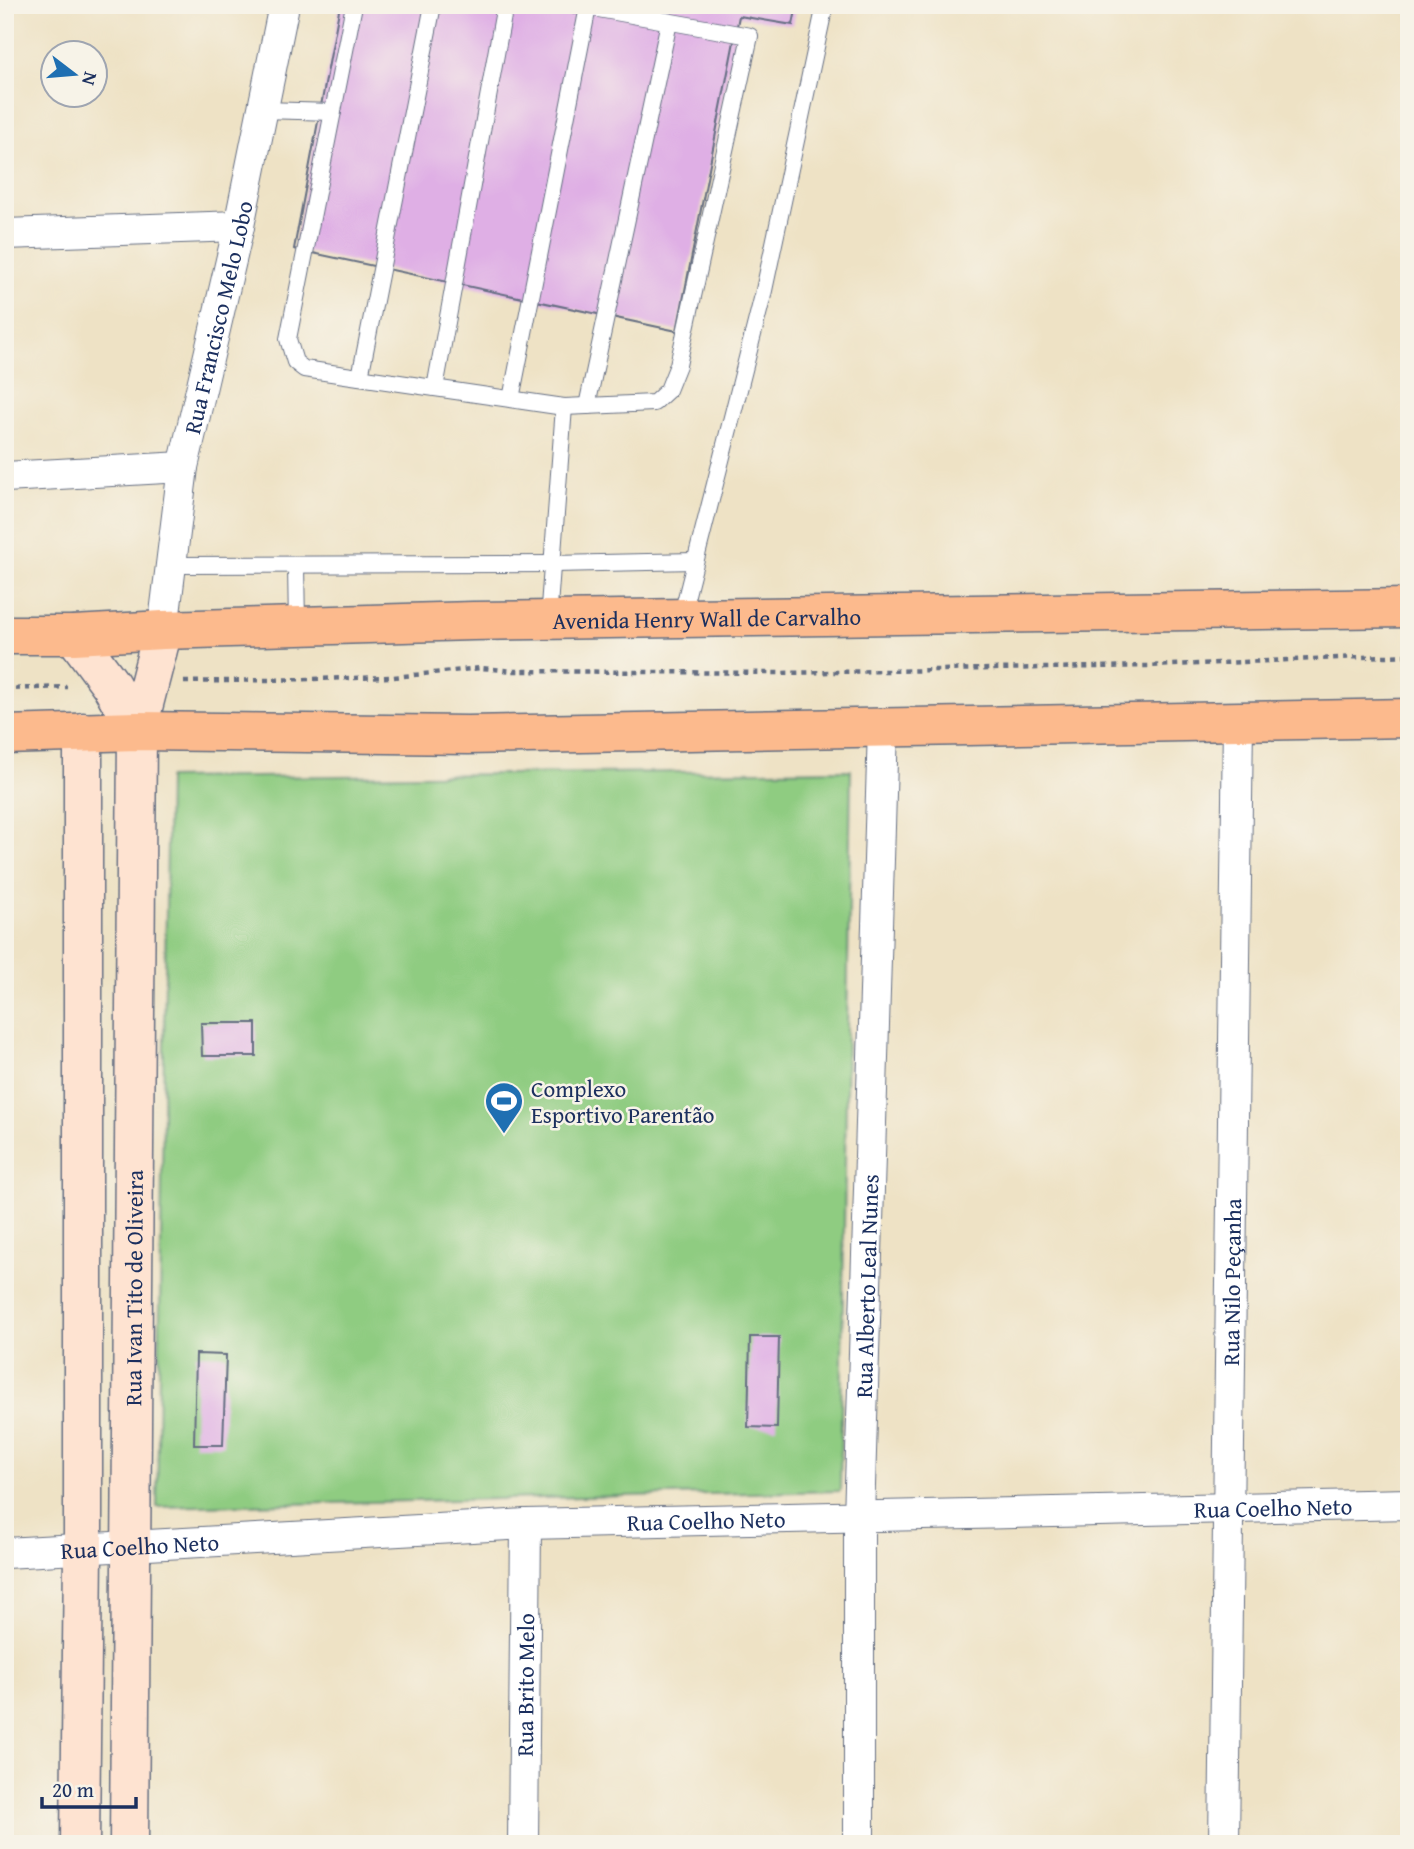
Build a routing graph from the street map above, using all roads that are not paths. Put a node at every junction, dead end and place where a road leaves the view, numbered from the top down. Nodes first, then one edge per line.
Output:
1 (284, 5) edge
2 (354, 5) edge
3 (433, 5) edge
4 (505, 5) edge
5 (825, 5) edge
6 (582, 6) edge
7 (669, 22) junction
8 (263, 110) junction
9 (333, 112) junction
10 (239, 226) junction
11 (5, 234) edge
12 (360, 377) junction
13 (435, 388) junction
14 (511, 399) junction
15 (587, 406) junction
16 (564, 407) junction
17 (183, 467) junction
18 (5, 477) edge
19 (695, 561) junction
20 (554, 564) junction
21 (171, 565) junction
22 (296, 565) junction
23 (1409, 608) edge
24 (681, 618) junction
25 (548, 620) junction
26 (297, 626) junction
27 (163, 630) junction
28 (5, 635) edge
29 (74, 635) junction
30 (1409, 718) edge
31 (1238, 720) junction
32 (883, 728) junction
33 (137, 731) junction
34 (83, 732) junction
35 (5, 735) edge
36 (82, 1104) junction
37 (135, 1104) junction
38 (1409, 1504) edge
39 (1227, 1510) junction
40 (859, 1518) junction
41 (526, 1524) junction
42 (132, 1545) junction
43 (83, 1550) junction
44 (5, 1553) edge
45 (80, 1844) edge
46 (129, 1844) edge
47 (523, 1844) edge
48 (859, 1844) edge
49 (1224, 1844) edge

1 - 8 street, Rua Francisco Melo Lobo
2 - 9 lane
3 - 12 lane
4 - 13 lane
5 - 19 lane
6 - 7 lane
6 - 14 lane
7 - 15 lane
7 - 15 lane
8 - 9 lane
8 - 10 street, Rua Francisco Melo Lobo
9 - 12 lane
10 - 11 street
10 - 17 street, Rua Francisco Melo Lobo
12 - 13 lane
13 - 14 lane
14 - 16 lane
15 - 16 lane
16 - 20 lane
17 - 18 street
17 - 21 street, Rua Francisco Melo Lobo
19 - 20 lane
19 - 24 lane
20 - 22 lane
20 - 25 lane
21 - 22 lane
21 - 27 street, Rua Francisco Melo Lobo
22 - 26 lane
23 - 24 main road, Avenida Henry Wall de Carvalho
24 - 25 main road, Avenida Henry Wall de Carvalho
25 - 26 main road, Avenida Henry Wall de Carvalho
26 - 27 main road, Avenida Henry Wall de Carvalho
27 - 29 main road, Avenida Henry Wall de Carvalho
27 - 33 street
28 - 29 main road, Avenida Henry Wall de Carvalho
29 - 33 street
30 - 31 main road
31 - 32 main road
31 - 39 street, Rua Nilo Peçanha
32 - 33 main road
32 - 40 street, Rua Alberto Leal Nunes
33 - 34 main road
33 - 37 street, Rua Ivan Tito de Oliveira
34 - 35 main road
34 - 36 street
36 - 37 street
36 - 43 street
37 - 42 street, Rua Ivan Tito de Oliveira
38 - 39 street, Rua Coelho Neto
39 - 40 street, Rua Coelho Neto
39 - 49 street, Rua Nilo Peçanha
40 - 41 street, Rua Coelho Neto
40 - 48 street, Rua Alberto Leal Nunes
41 - 42 street, Rua Coelho Neto
41 - 47 street, Rua Brito Melo
42 - 43 street, Rua Coelho Neto
42 - 46 street, Rua Ivan Tito de Oliveira
43 - 44 street, Rua Coelho Neto
43 - 45 street

